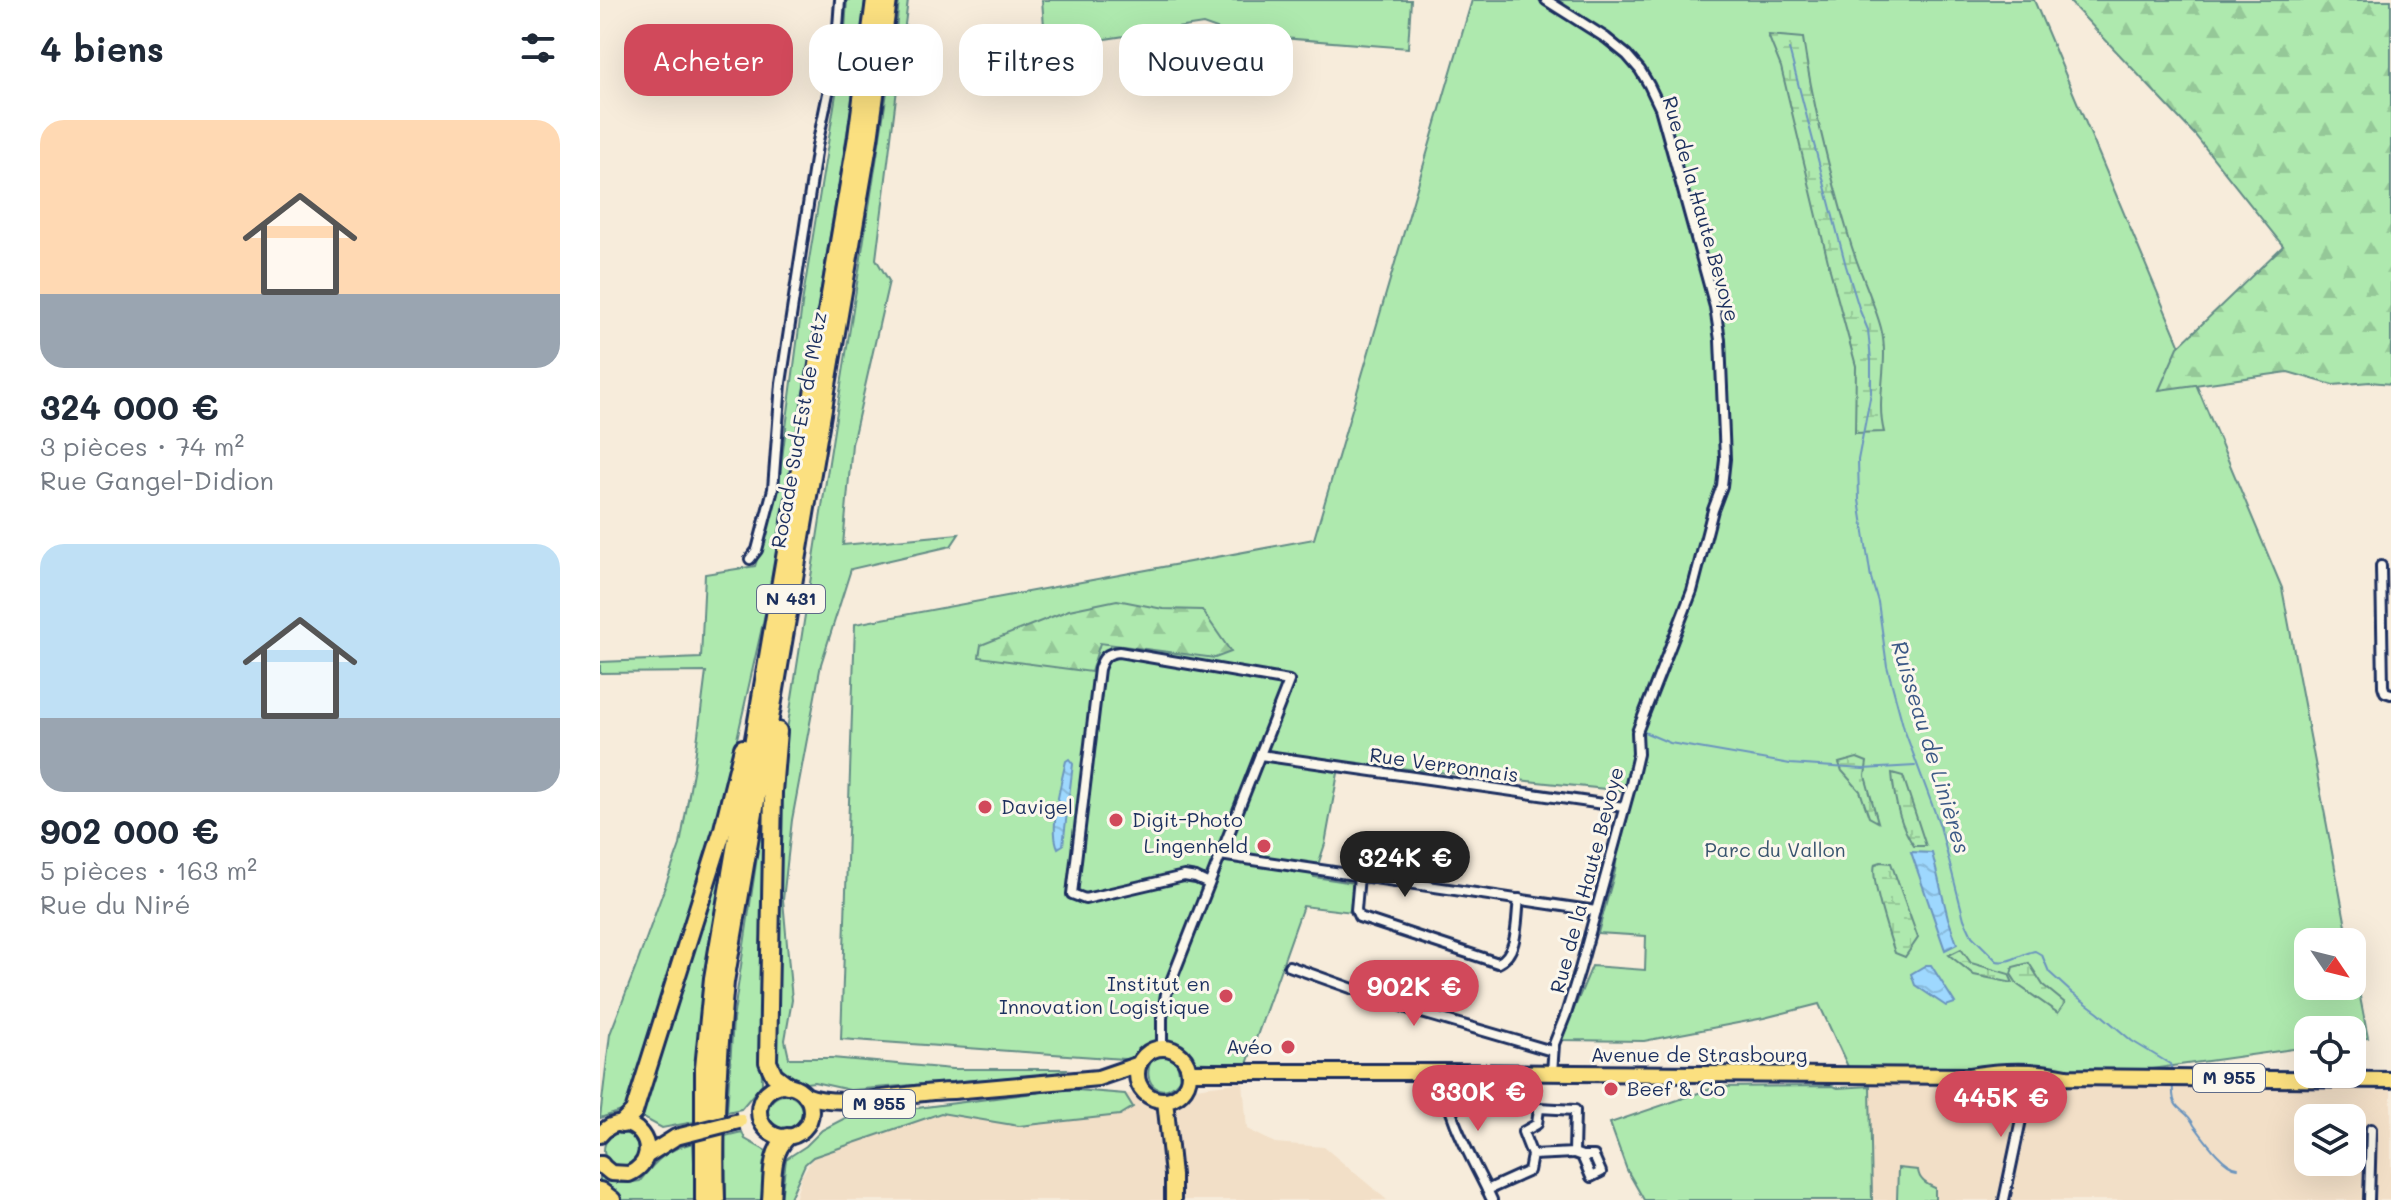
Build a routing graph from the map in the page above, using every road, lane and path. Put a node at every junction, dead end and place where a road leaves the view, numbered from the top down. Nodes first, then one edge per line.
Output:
1 (840, 0) edge
2 (875, 0) edge
3 (888, 0) edge
4 (1546, 0) edge
5 (750, 559) dead end
6 (2381, 566) dead end
7 (782, 614) junction
8 (2391, 694) edge
9 (1260, 755) junction
10 (1624, 807) junction
11 (1220, 855) junction
12 (1359, 876) junction
13 (1209, 884) junction
14 (1519, 899) junction
15 (1596, 911) junction
16 (1289, 966) dead end
17 (1162, 1047) junction
18 (1552, 1051) junction
19 (1139, 1064) junction
20 (1190, 1072) junction
21 (1442, 1072) junction
22 (1552, 1073) junction
23 (1969, 1076) junction
24 (2067, 1077) junction
25 (1098, 1078) junction
26 (2391, 1080) edge
27 (2029, 1081) junction
28 (787, 1085) junction
29 (1141, 1088) junction
30 (953, 1091) junction
31 (805, 1095) junction
32 (1165, 1100) junction
33 (760, 1102) junction
34 (739, 1121) junction
35 (808, 1122) junction
36 (622, 1124) junction
37 (765, 1128) junction
38 (2371, 1129) dead end
39 (641, 1133) junction
40 (600, 1135) edge
41 (676, 1137) junction
42 (787, 1137) junction
43 (1532, 1155) junction
44 (646, 1156) junction
45 (600, 1164) edge
46 (1487, 1190) junction
47 (600, 1191) edge
48 (612, 1200) edge
49 (704, 1200) edge
50 (716, 1200) edge
51 (771, 1200) edge
52 (1173, 1200) edge
53 (1492, 1200) edge
54 (2004, 1200) edge
55 (2369, 1200) edge

1 - 5 street
2 - 7 highway, Rocade Sud-Est de Metz / N 431
3 - 7 highway, Rocade Sud-Est de Metz / N 431
4 - 10 street, Rue de la Haute Bevoye
6 - 8 street
7 - 28 highway
7 - 36 highway
7 - 49 highway, Rocade Sud-Est de Metz / N 431
7 - 50 highway, Rocade Sud-Est de Metz / N 431
9 - 10 street, Rue Verronnais
9 - 11 street
9 - 13 street
10 - 15 street, Rue de la Haute Bevoye
11 - 12 street
11 - 13 street
12 - 14 street
12 - 14 street
13 - 17 street
14 - 15 street
15 - 18 street, Rue de la Haute Bevoye
16 - 18 street
17 - 19 main road
17 - 20 main road
18 - 22 street, Rue de la Haute Bevoye
19 - 25 main road, M 955
19 - 29 main road
20 - 21 main road, Avenue de Strasbourg / M 955
20 - 32 main road
21 - 22 main road, Avenue de Strasbourg / M 955
21 - 46 street
22 - 23 main road, Avenue de Strasbourg / M 955
23 - 24 main road, Avenue de Strasbourg / M 955
23 - 27 main road, Avenue de Strasbourg / M 955
24 - 26 main road, Avenue de Strasbourg / M 955
24 - 27 main road, Avenue de Strasbourg / M 955
25 - 29 main road, M 955
25 - 30 main road, M 955
27 - 54 street
28 - 31 main road
28 - 33 main road
29 - 32 main road
30 - 31 main road, M 955
30 - 35 main road, M 955
31 - 35 main road
32 - 52 main road
33 - 34 main road
33 - 37 main road
34 - 37 main road
34 - 41 main road, bridge
35 - 42 main road
36 - 39 main road
36 - 40 main road
37 - 42 main road
38 - 55 street
39 - 41 main road
39 - 44 main road
41 - 44 main road
42 - 51 highway
43 - 43 street
43 - 46 street
44 - 45 main road
46 - 53 street
47 - 48 highway

